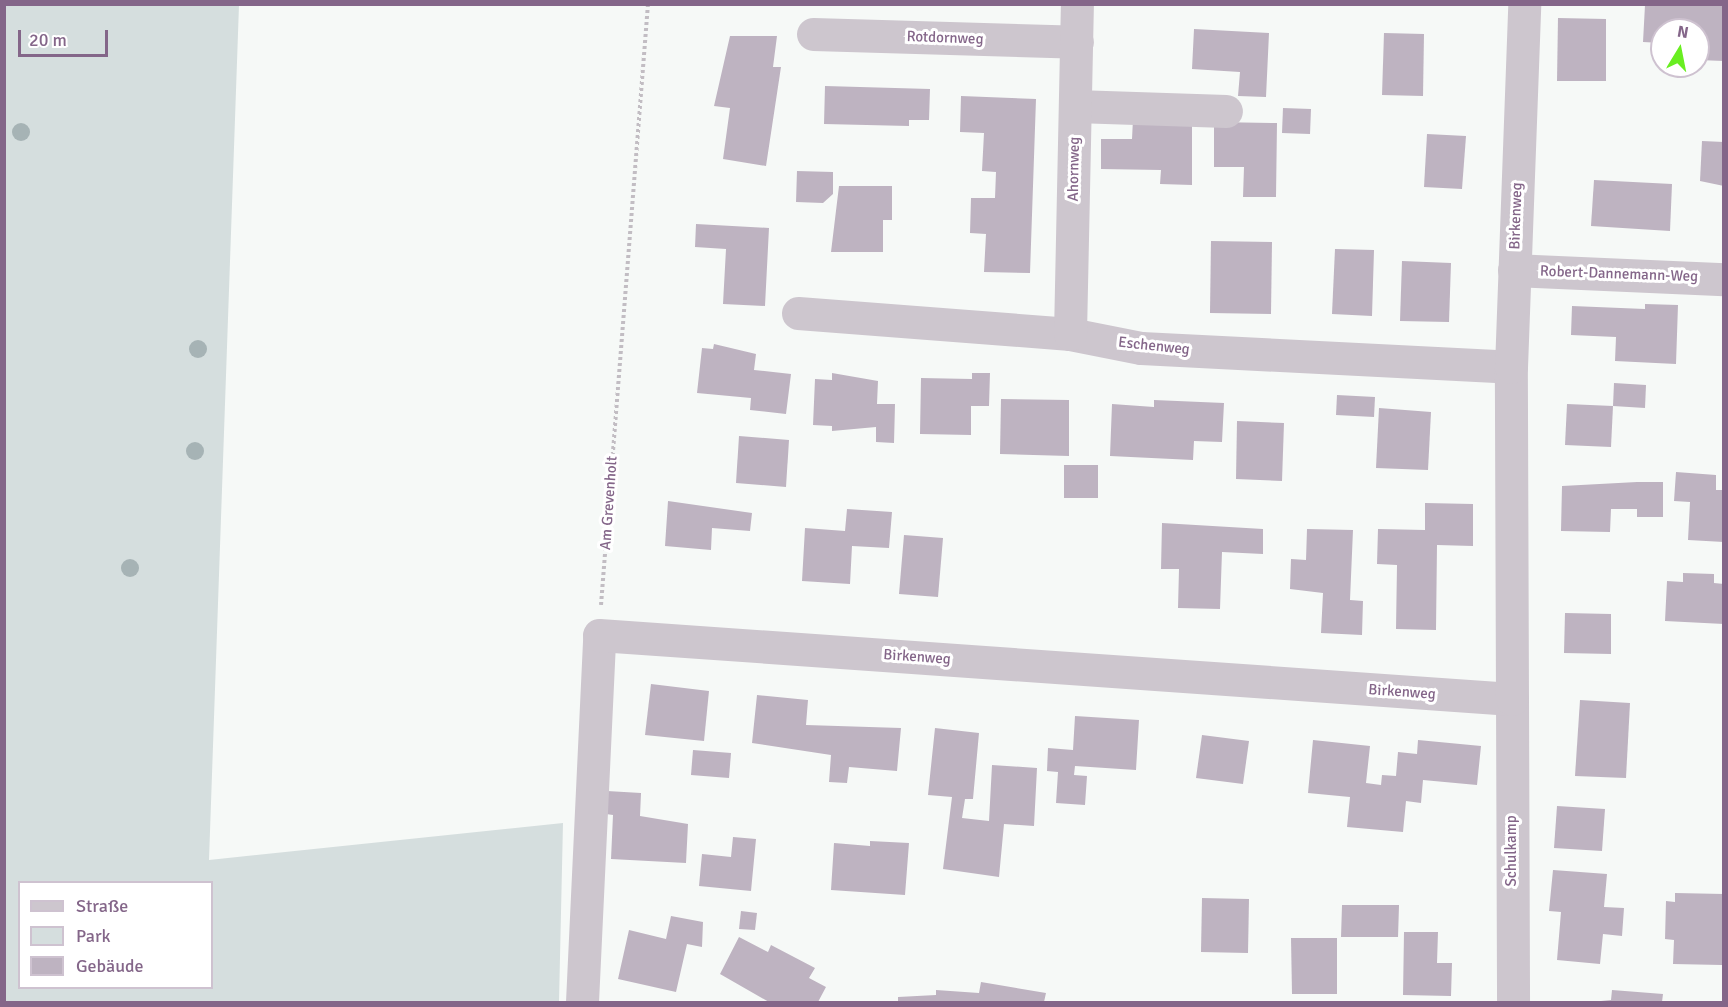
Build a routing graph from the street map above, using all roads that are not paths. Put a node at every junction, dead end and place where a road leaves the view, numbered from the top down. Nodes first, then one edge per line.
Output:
1 (1077, 4) edge
2 (1524, 4) edge
3 (813, 33) dead end
4 (1077, 42) junction
5 (1075, 106) junction
6 (1226, 111) dead end
7 (1514, 270) junction
8 (1724, 279) edge
9 (798, 313) dead end
10 (1070, 334) junction
11 (1511, 367) junction
12 (1512, 699) junction
13 (582, 1002) edge
14 (1513, 1002) edge

1 - 4 street, Ahornweg
2 - 7 street, Birkenweg
3 - 4 street, Rotdornweg
4 - 5 street, Ahornweg
5 - 6 street
5 - 10 street, Ahornweg
7 - 8 street, Robert-Dannemann-Weg
7 - 11 street, Birkenweg
9 - 10 street, Eschenweg
10 - 11 street, Eschenweg
11 - 12 street, Birkenweg
12 - 13 street, Birkenweg
12 - 14 street, Schulkamp

